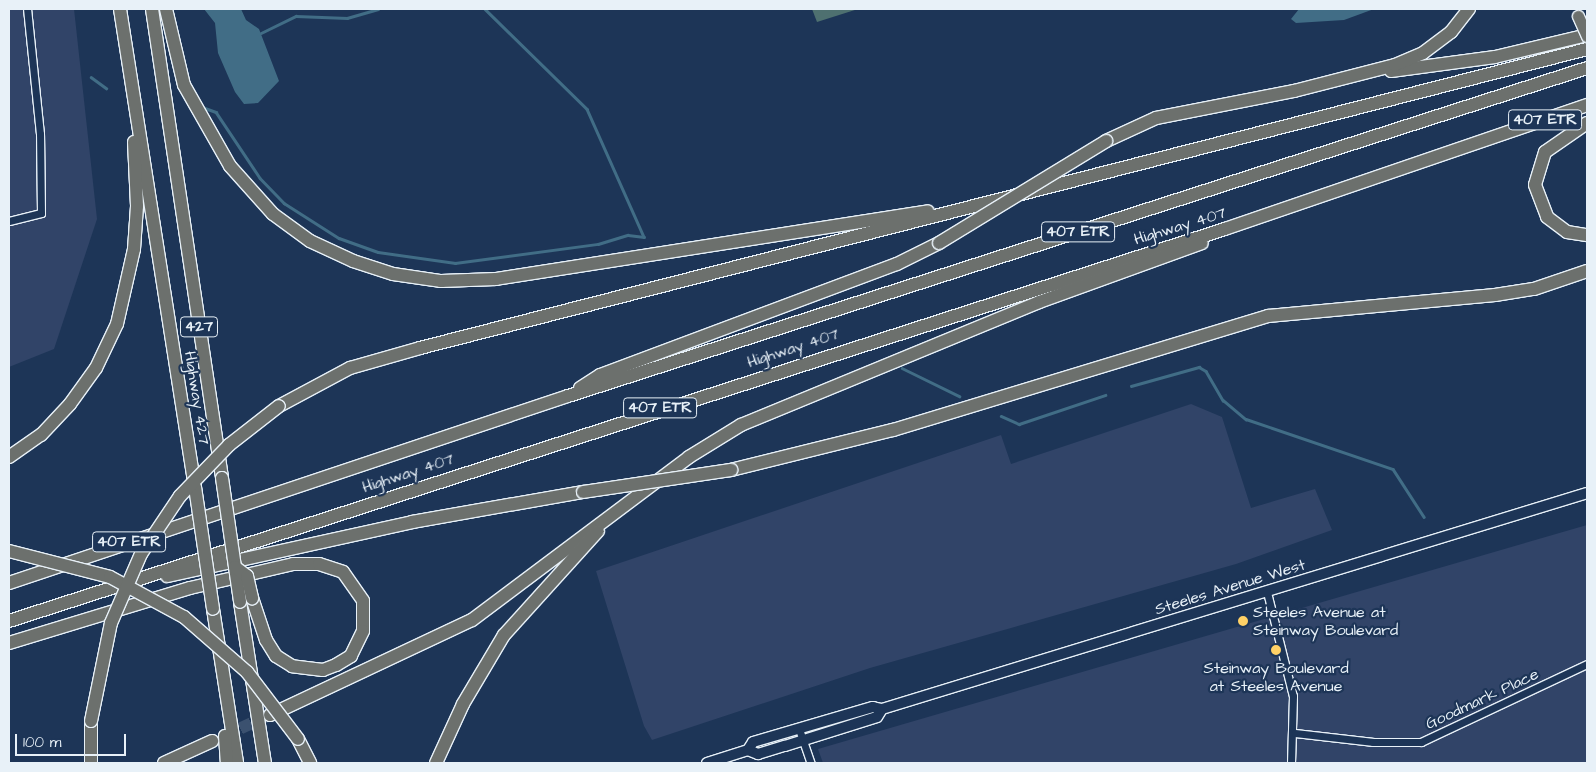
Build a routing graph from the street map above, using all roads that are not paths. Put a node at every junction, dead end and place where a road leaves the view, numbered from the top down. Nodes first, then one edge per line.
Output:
1 (27, 9) edge
2 (120, 9) edge
3 (152, 9) edge
4 (166, 9) edge
5 (1469, 9) edge
6 (1578, 16) dead end
7 (1587, 36) edge
8 (1587, 49) edge
9 (1587, 68) edge
10 (130, 70) junction
11 (1357, 76) junction
12 (1587, 105) edge
13 (1587, 123) edge
14 (963, 209) junction
15 (9, 221) edge
16 (1225, 229) junction
17 (1587, 235) edge
18 (1587, 271) edge
19 (568, 396) junction
20 (9, 457) edge
21 (1587, 493) edge
22 (616, 510) junction
23 (9, 551) edge
24 (9, 583) edge
25 (96, 592) junction
26 (1267, 592) junction
27 (246, 600) junction
28 (9, 620) edge
29 (9, 643) edge
30 (1587, 664) edge
31 (225, 686) junction
32 (882, 709) junction
33 (270, 715) tunnel mouth
34 (799, 729) junction
35 (1295, 733) junction
36 (802, 740) junction
37 (212, 741) tunnel mouth
38 (748, 750) junction
39 (91, 763) edge
40 (164, 763) edge
41 (227, 763) edge
42 (237, 763) edge
43 (265, 763) edge
44 (310, 763) edge
45 (436, 763) edge
46 (707, 763) edge
47 (811, 763) edge
48 (1291, 763) edge

1 - 15 street
2 - 10 highway, Highway 427 / 427
3 - 27 highway, Highway 427 / 427, bridge
4 - 14 highway
5 - 11 highway
6 - 7 main road, bridge
7 - 11 highway
8 - 14 highway
9 - 19 highway, Highway 407 / 407 ETR
10 - 20 highway
10 - 31 highway, Highway 427 / 427, bridge
11 - 19 highway, bridge
12 - 16 highway, Highway 407 / 407 ETR
13 - 17 highway
14 - 39 highway, bridge
16 - 22 highway
16 - 25 highway, Highway 407 / 407 ETR
18 - 25 highway, bridge
19 - 24 highway, Highway 407 / 407 ETR
21 - 26 main road, Steeles Avenue West
22 - 33 highway
22 - 45 highway
23 - 44 highway, bridge
25 - 28 highway, Highway 407 / 407 ETR
26 - 32 main road, Steeles Avenue West
26 - 35 street
27 - 29 highway
27 - 43 highway
30 - 35 street, Goodmark Place
31 - 41 highway
31 - 42 highway, Highway 427 / 427
32 - 34 main road, Steeles Avenue West
32 - 36 main road, Steeles Avenue West
34 - 36 street
34 - 38 main road, Steeles Avenue West
35 - 48 street
36 - 38 main road, Steeles Avenue West
36 - 47 street
37 - 40 highway
38 - 46 main road, Steeles Avenue West

